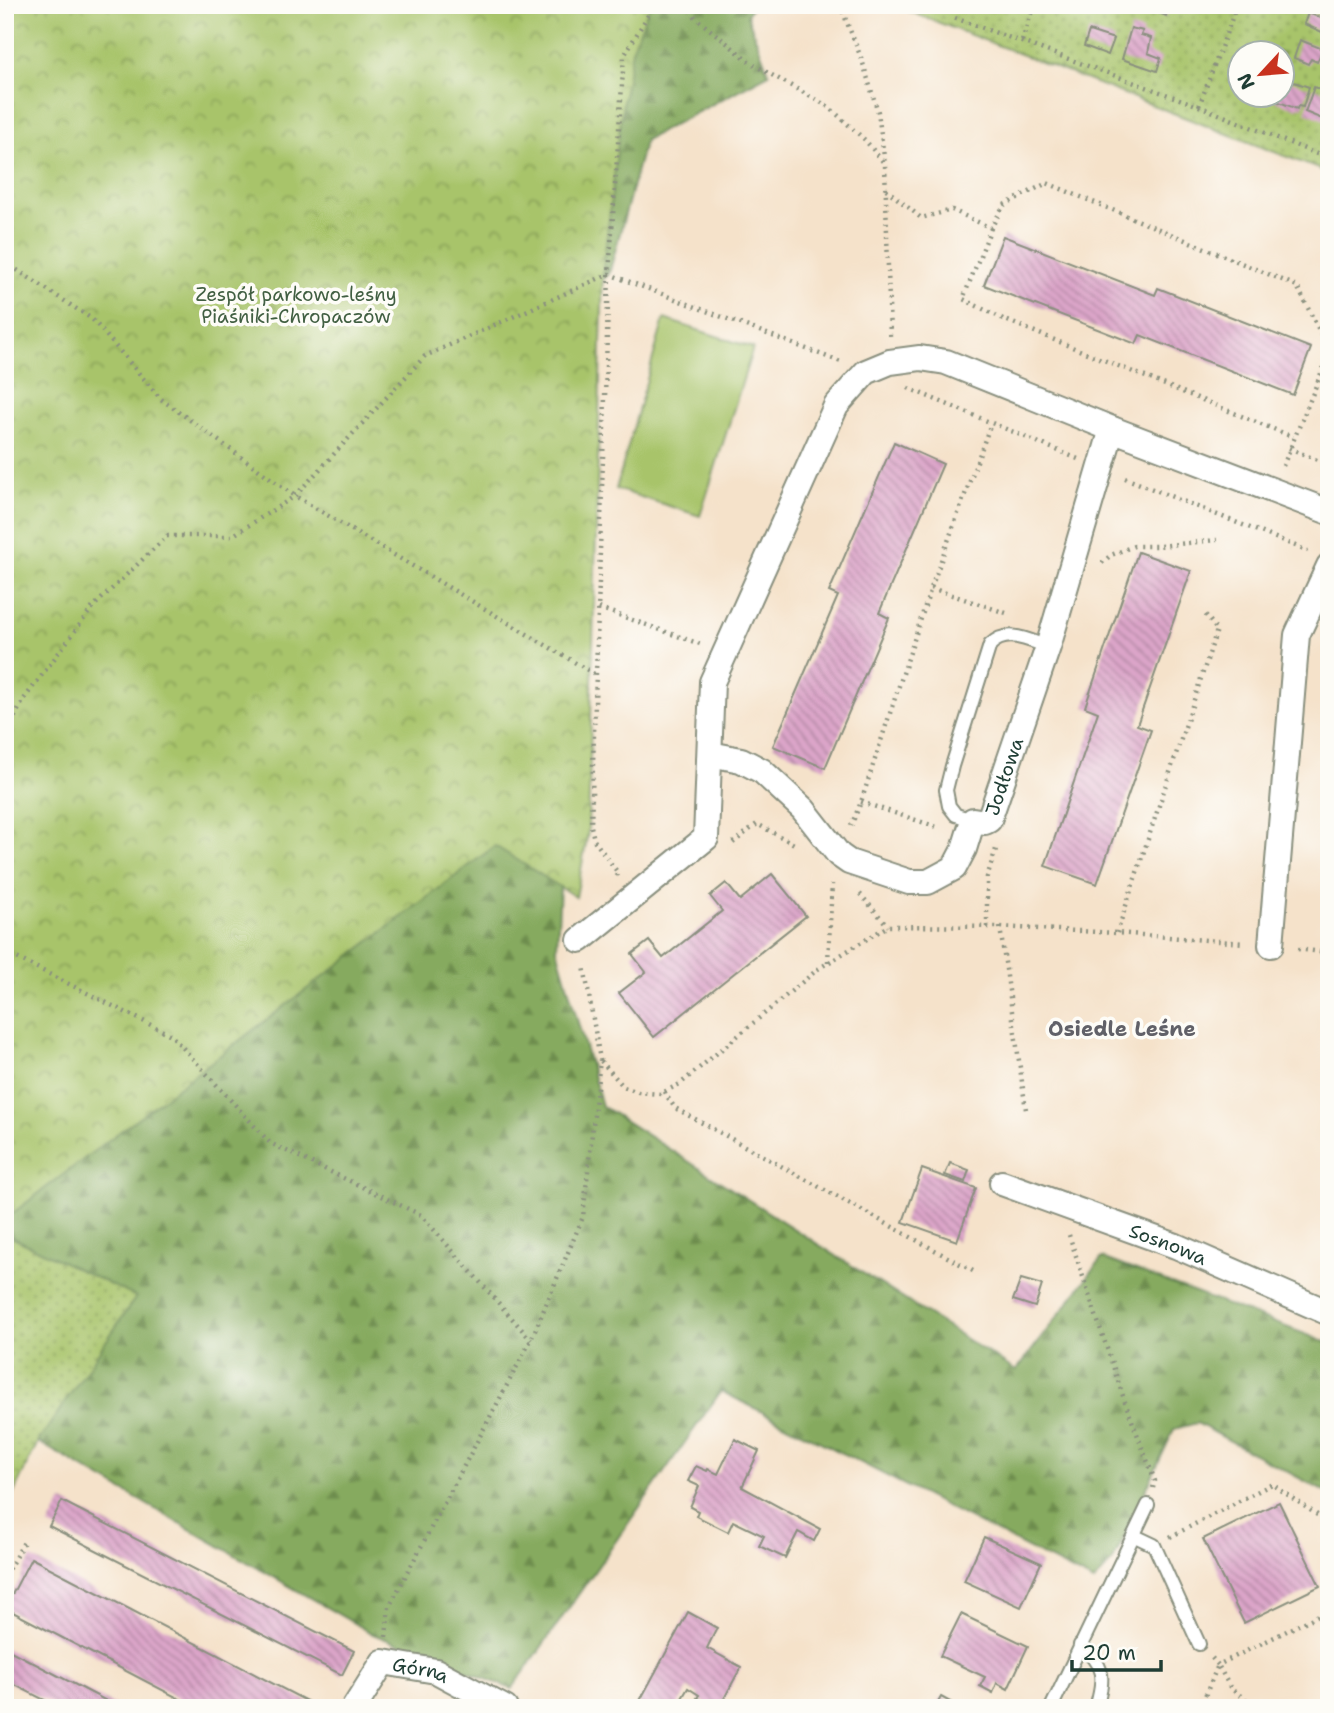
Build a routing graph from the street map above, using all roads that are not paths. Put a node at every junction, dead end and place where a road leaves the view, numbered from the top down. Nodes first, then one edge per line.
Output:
1 (1112, 429) junction
2 (1329, 512) edge
3 (1329, 565) edge
4 (1048, 647) junction
5 (710, 754) junction
6 (973, 820) junction
7 (580, 940) road end
8 (1271, 945) road end
9 (1002, 1183) dead end
10 (1329, 1313) edge
11 (1148, 1505) road end
12 (1135, 1536) junction
13 (1199, 1644) road end
14 (1080, 1645) junction
15 (354, 1708) edge
16 (505, 1708) edge
17 (1051, 1708) edge
18 (1096, 1708) edge

1 - 2 street
1 - 4 street, Jodłowa
1 - 5 street
3 - 8 street
4 - 6 street, Jodłowa
4 - 6 lane
5 - 6 street, Jodłowa
5 - 7 street
9 - 10 street, Sosnowa
11 - 12 lane
12 - 13 lane
12 - 14 lane
14 - 17 lane
14 - 18 lane
15 - 16 street, Górna

